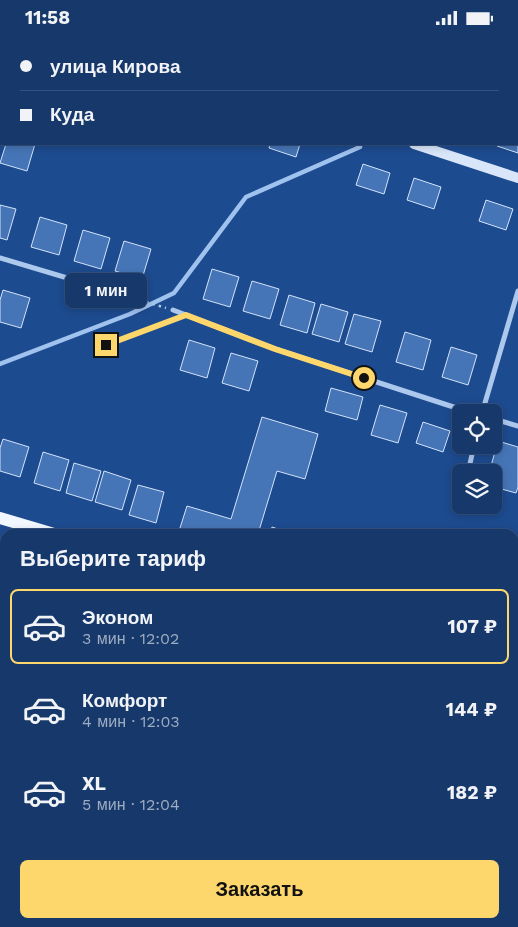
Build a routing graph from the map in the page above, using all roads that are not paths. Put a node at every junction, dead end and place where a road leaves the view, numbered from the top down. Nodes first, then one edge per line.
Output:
1 (417, 145) edge
2 (518, 179) edge
3 (0, 258) edge
4 (518, 291) edge
5 (131, 297) road end
6 (173, 310) road end
7 (186, 315) junction
8 (106, 345) dead end
9 (485, 404) edge
10 (452, 407) edge
11 (502, 421) edge
12 (518, 426) edge
13 (0, 517) edge
14 (38, 529) edge

1 - 2 main road
3 - 5 street
4 - 9 street
6 - 7 street
7 - 8 lane
7 - 10 street
11 - 12 street
13 - 14 main road

